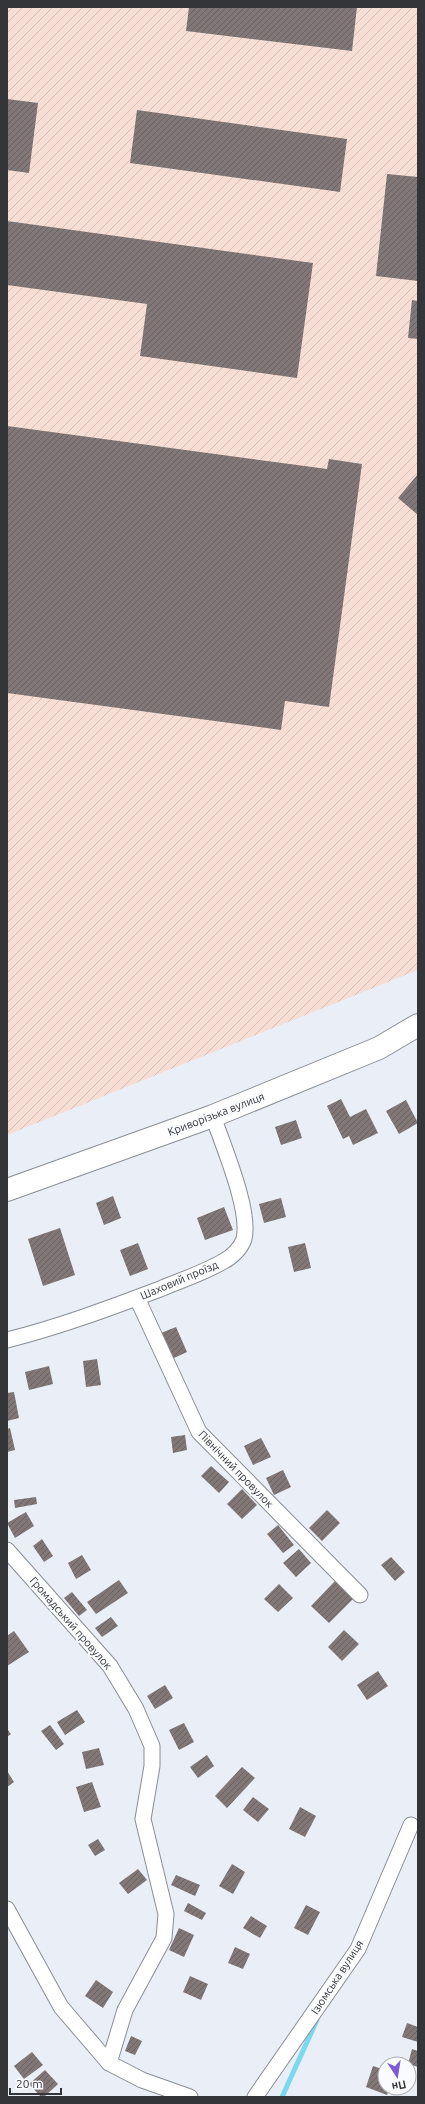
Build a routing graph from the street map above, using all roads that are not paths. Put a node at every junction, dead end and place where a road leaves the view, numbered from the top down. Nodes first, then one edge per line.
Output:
1 (418, 1025) edge
2 (213, 1116) junction
3 (7, 1190) edge
4 (137, 1298) junction
5 (7, 1340) edge
6 (7, 1550) edge
7 (360, 1595) dead end
8 (412, 1825) dead end
9 (7, 1910) edge
10 (109, 2063) junction
11 (190, 2097) edge
12 (255, 2097) edge

1 - 2 main road, Криворізька вулиця
2 - 3 main road, Криворізька вулиця
2 - 4 street, Шаховий проїзд
4 - 5 street, Шаховий проїзд
4 - 7 street, Північний провулок
6 - 10 street, Громадський провулок
8 - 12 street, Ізюмська вулиця
9 - 10 street
10 - 11 street

